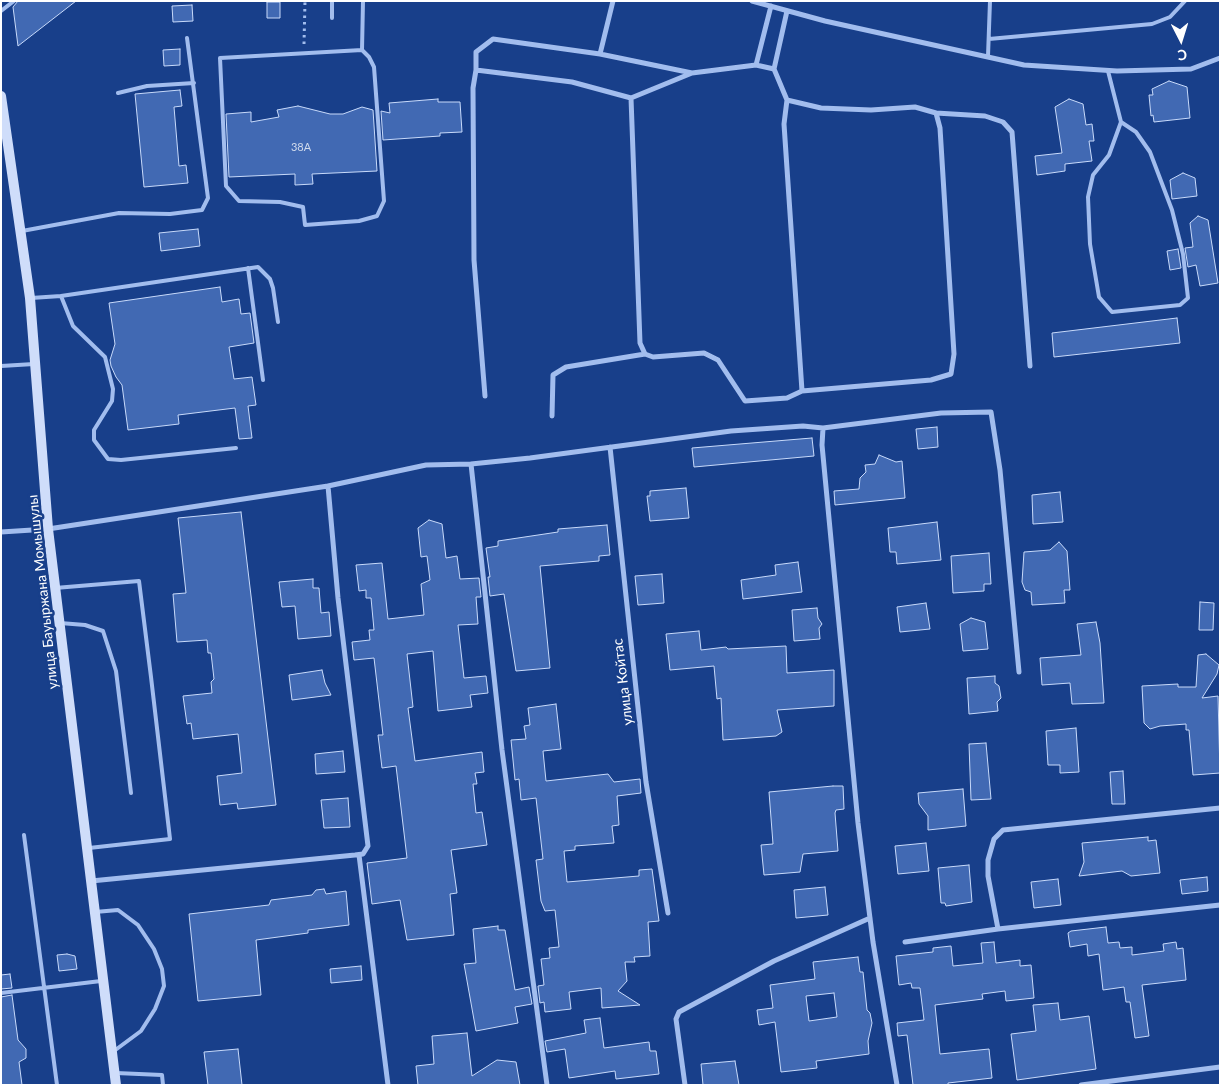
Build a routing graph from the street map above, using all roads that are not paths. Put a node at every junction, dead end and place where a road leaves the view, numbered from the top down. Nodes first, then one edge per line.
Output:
1 (14, 1) edge
2 (332, 1) edge
3 (363, 1) edge
4 (613, 1) edge
5 (752, 1) edge
6 (990, 1) edge
7 (1185, 1) edge
8 (771, 6) junction
9 (1, 11) edge
10 (787, 11) junction
11 (332, 18) dead end
12 (187, 38) dead end
13 (989, 39) junction
14 (362, 50) junction
15 (600, 54) junction
16 (988, 56) junction
17 (1220, 58) edge
18 (756, 65) junction
19 (774, 69) junction
20 (476, 70) junction
21 (1108, 71) junction
22 (692, 73) junction
23 (194, 83) junction
24 (118, 92) dead end
25 (1, 96) edge
26 (631, 98) junction
27 (787, 100) junction
28 (936, 113) junction
29 (1121, 122) junction
30 (20, 232) junction
31 (248, 268) junction
32 (61, 296) junction
33 (30, 298) junction
34 (278, 322) dead end
35 (645, 354) junction
36 (34, 364) junction
37 (1, 366) edge
38 (1030, 366) dead end
39 (264, 380) dead end
40 (802, 391) junction
41 (485, 396) dead end
42 (552, 416) dead end
43 (823, 428) junction
44 (610, 447) junction
45 (236, 448) dead end
46 (471, 464) junction
47 (328, 486) junction
48 (48, 529) junction
49 (1, 532) edge
50 (56, 588) junction
51 (60, 623) junction
52 (1019, 672) dead end
53 (131, 793) dead end
54 (1220, 808) edge
55 (24, 835) dead end
56 (87, 848) junction
57 (359, 854) junction
58 (91, 881) junction
59 (1220, 905) edge
60 (95, 912) junction
61 (668, 914) dead end
62 (870, 918) junction
63 (998, 929) junction
64 (905, 942) dead end
65 (104, 981) junction
66 (44, 988) junction
67 (1, 993) edge
68 (112, 1052) junction
69 (1220, 1067) edge
70 (114, 1073) junction
71 (1134, 1077) junction
72 (57, 1085) edge
73 (116, 1085) edge
74 (163, 1085) edge
75 (388, 1085) edge
76 (547, 1085) edge
77 (685, 1085) edge
78 (897, 1085) edge
79 (1082, 1085) edge
80 (1138, 1085) edge

1 - 9 lane
2 - 11 lane
3 - 14 lane
4 - 15 street
5 - 8 street
6 - 13 lane
7 - 13 lane
8 - 10 street
8 - 18 street
10 - 16 street
10 - 19 street
12 - 23 lane
13 - 16 lane
14 - 14 lane
15 - 20 street
15 - 22 street
16 - 21 street
17 - 21 street
18 - 19 street
18 - 22 street
19 - 27 street
20 - 26 street
20 - 41 street
21 - 29 lane
22 - 26 street
23 - 24 lane
23 - 30 lane
25 - 30 street, улица Бауыржана Момышулы
26 - 35 street
27 - 28 street
27 - 40 street
28 - 38 street
28 - 40 street
29 - 29 lane
30 - 33 street, улица Бауыржана Момышулы
31 - 32 lane
31 - 34 lane
31 - 39 lane
32 - 33 lane
32 - 45 lane
33 - 36 street, улица Бауыржана Момышулы
35 - 40 street
35 - 42 street
36 - 37 lane
36 - 48 street, улица Бауыржана Момышулы
43 - 44 street
43 - 52 street
43 - 62 street
44 - 46 street
44 - 61 street, улица Койтас
46 - 47 street
46 - 76 street
47 - 48 street
47 - 57 street
48 - 49 street
48 - 50 street, улица Бауыржана Момышулы
50 - 51 street, улица Бауыржана Момышулы
50 - 56 lane
51 - 53 lane
51 - 56 street, улица Бауыржана Момышулы
54 - 63 street
55 - 66 lane
56 - 58 street, улица Бауыржана Момышулы
57 - 58 street
57 - 75 street
58 - 60 street, улица Бауыржана Момышулы
59 - 63 street
60 - 65 street, улица Бауыржана Момышулы
60 - 68 lane
62 - 77 street
62 - 78 street
63 - 64 street
65 - 66 lane
65 - 68 street, улица Бауыржана Момышулы
66 - 67 lane
66 - 72 lane
68 - 70 street, улица Бауыржана Момышулы
69 - 71 street
70 - 73 street, улица Бауыржана Момышулы
70 - 74 lane
71 - 79 street
71 - 80 street

